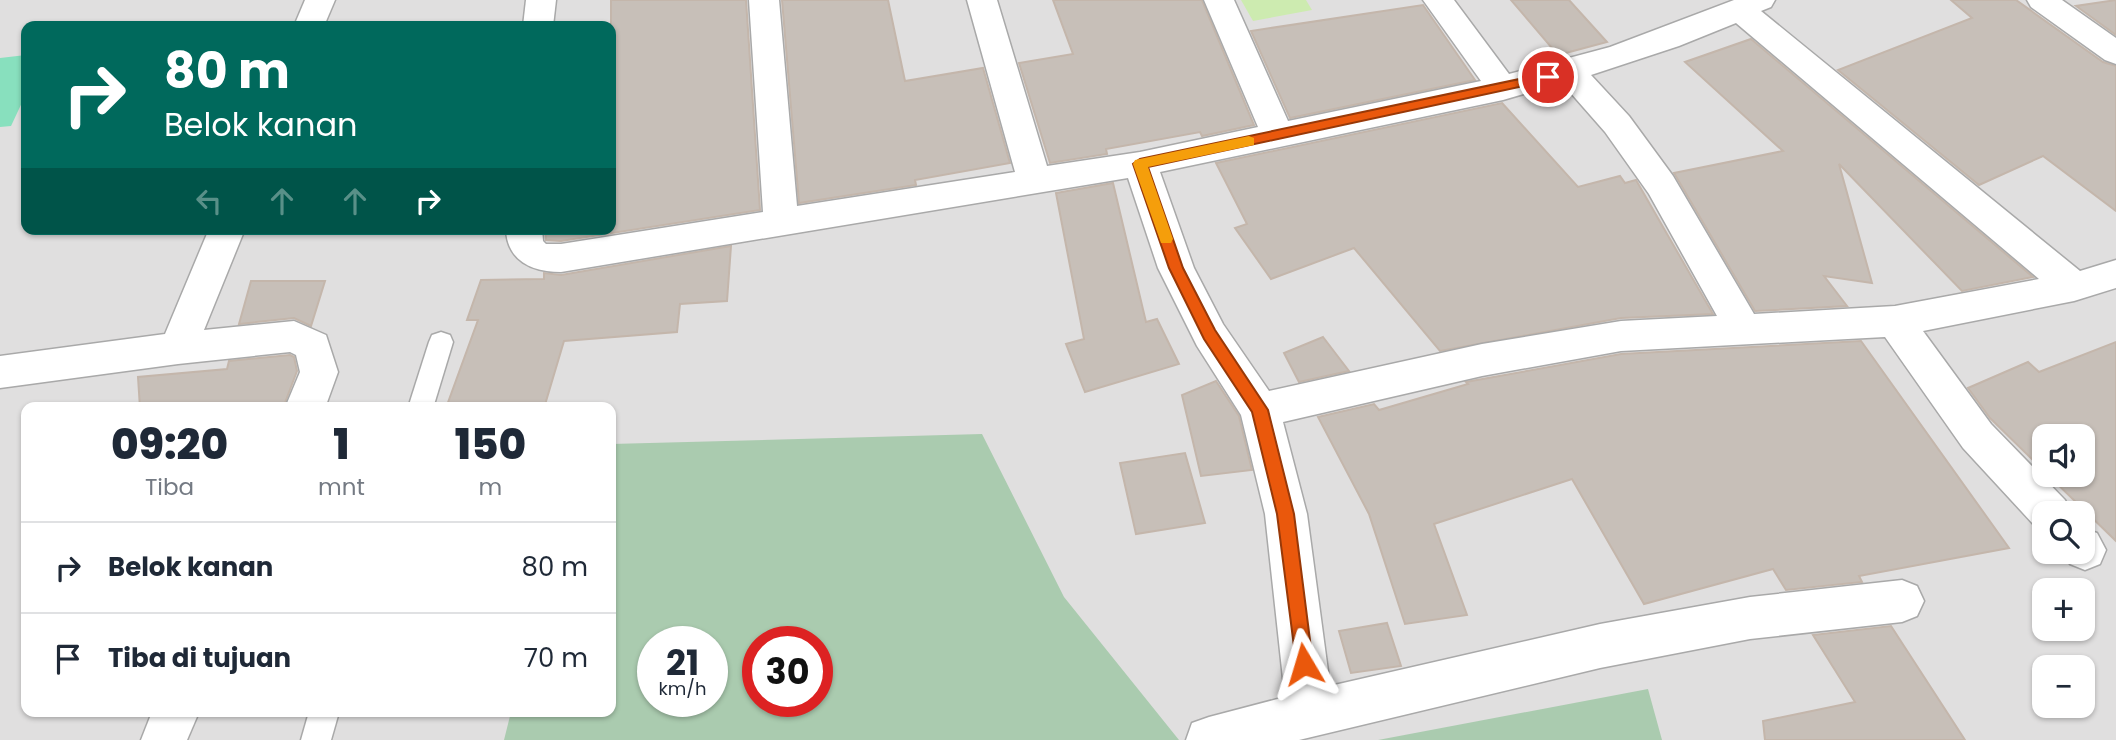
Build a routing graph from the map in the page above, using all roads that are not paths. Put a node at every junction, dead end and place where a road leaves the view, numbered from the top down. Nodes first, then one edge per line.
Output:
1 (320, 0) edge
2 (541, 0) edge
3 (764, 0) edge
4 (982, 0) edge
5 (1219, 0) edge
6 (1438, 0) edge
7 (2042, 0) edge
8 (1750, 5) edge
9 (311, 21) edge
10 (539, 21) edge
11 (2116, 53) edge
12 (1570, 71) junction
13 (1503, 89) junction
14 (1278, 135) junction
15 (1140, 164) junction
16 (1035, 182) junction
17 (781, 224) junction
18 (224, 235) edge
19 (524, 235) edge
20 (2116, 274) edge
21 (2074, 287) junction
22 (1895, 321) junction
23 (1745, 331) junction
24 (441, 342) dead end
25 (178, 348) junction
26 (0, 372) edge
27 (307, 402) edge
28 (422, 402) edge
29 (1260, 410) junction
30 (2039, 501) edge
31 (1902, 601) dead end
32 (1310, 713) junction
33 (174, 717) edge
34 (323, 717) edge
35 (164, 740) edge
36 (316, 740) edge
37 (1209, 740) edge

1 - 9 street
2 - 10 street
3 - 17 street
4 - 16 street
5 - 14 street
6 - 13 street
7 - 11 street
8 - 12 street
8 - 21 street
12 - 13 street
12 - 23 street
13 - 14 street
14 - 15 street
15 - 16 street
15 - 29 street
16 - 17 street
17 - 19 street
18 - 25 street
20 - 21 street
21 - 22 street
22 - 23 street
22 - 30 street
23 - 29 street
24 - 28 lane
25 - 26 street
25 - 27 street
29 - 32 street
31 - 32 street
32 - 37 street
33 - 35 street
34 - 36 lane

